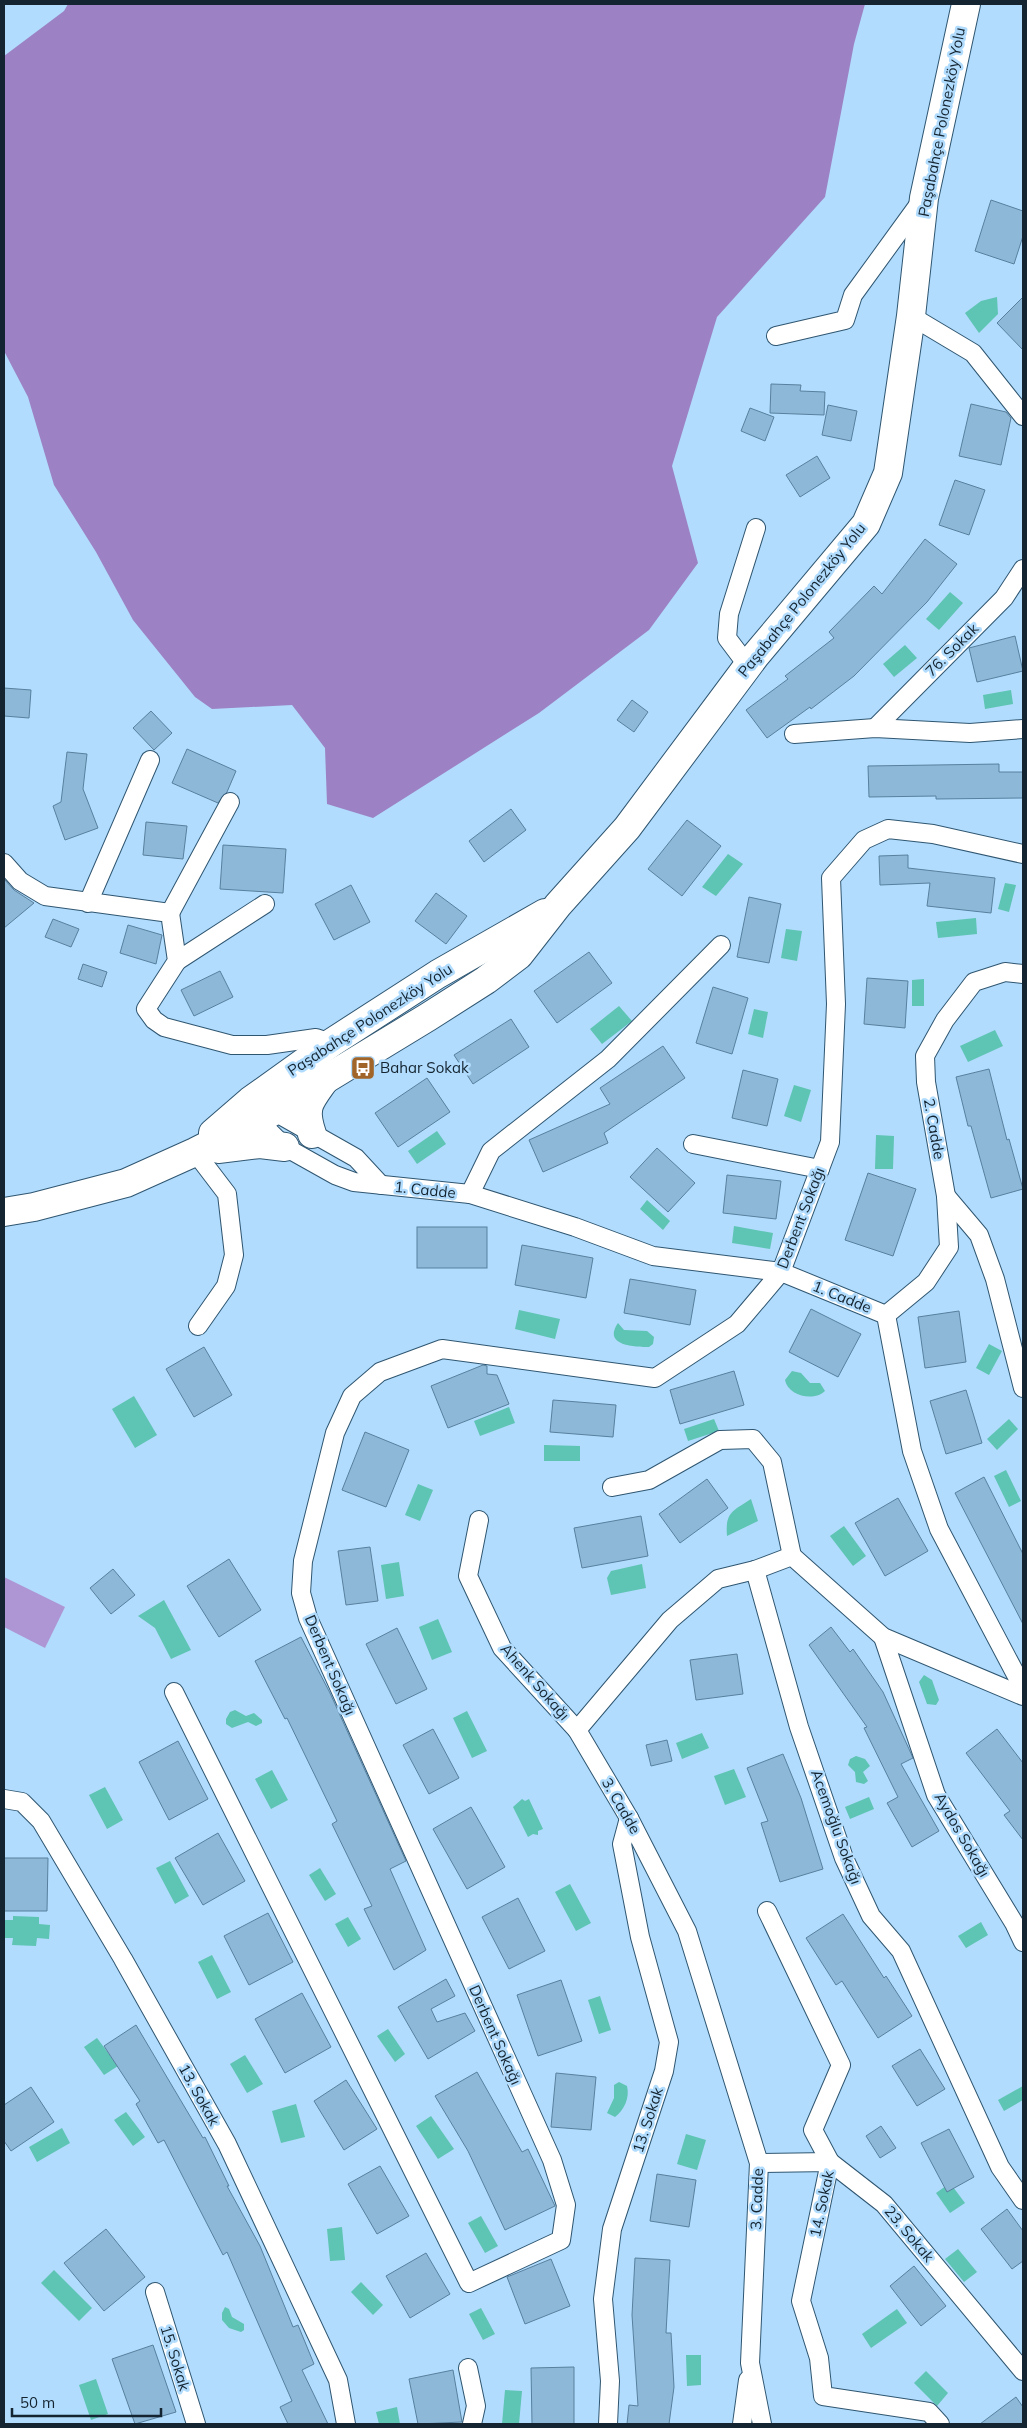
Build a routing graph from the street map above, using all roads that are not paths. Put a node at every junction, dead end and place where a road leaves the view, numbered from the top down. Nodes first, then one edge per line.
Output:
1 (966, 4) edge
2 (924, 198) junction
3 (911, 316) junction
4 (776, 336) dead end
5 (1023, 416) edge
6 (756, 528) dead end
7 (1023, 569) edge
8 (748, 666) junction
9 (875, 728) junction
10 (1023, 729) edge
11 (794, 734) dead end
12 (150, 760) dead end
13 (230, 802) dead end
14 (1023, 854) edge
15 (4, 863) edge
16 (88, 903) junction
17 (265, 904) dead end
18 (558, 905) junction
19 (170, 912) junction
20 (721, 945) dead end
21 (176, 961) junction
22 (1023, 974) edge
23 (394, 1002) junction
24 (331, 1043) junction
25 (326, 1080) junction
26 (262, 1109) junction
27 (312, 1134) junction
28 (693, 1144) dead end
29 (285, 1147) junction
30 (195, 1152) junction
31 (820, 1169) junction
32 (381, 1185) junction
33 (470, 1194) junction
34 (946, 1196) junction
35 (4, 1212) edge
36 (781, 1272) junction
37 (886, 1315) junction
38 (198, 1326) dead end
39 (1023, 1388) edge
40 (612, 1487) dead end
41 (479, 1520) dead end
42 (792, 1556) junction
43 (755, 1570) junction
44 (883, 1637) junction
45 (1023, 1688) edge
46 (174, 1692) dead end
47 (1023, 1696) edge
48 (577, 1730) junction
49 (4, 1799) edge
50 (629, 1818) junction
51 (767, 1911) dead end
52 (1023, 1942) edge
53 (830, 2162) junction
54 (759, 2163) junction
55 (1023, 2200) edge
56 (155, 2292) dead end
57 (750, 2363) junction
58 (468, 2368) dead end
59 (1023, 2371) edge
60 (196, 2424) edge
61 (346, 2424) edge
62 (472, 2424) edge
63 (608, 2424) edge
64 (742, 2424) edge
65 (762, 2424) edge
66 (940, 2424) edge

1 - 2 main road, Paşabahçe Polonezköy Yolu
2 - 3 main road, Paşabahçe Polonezköy Yolu
2 - 4 street
3 - 5 street
3 - 8 main road, Paşabahçe Polonezköy Yolu
6 - 8 street
7 - 9 street, 76. Sokak
8 - 18 main road, Paşabahçe Polonezköy Yolu
9 - 10 street
9 - 11 street
12 - 16 street
13 - 19 street
14 - 31 street, Derbent Sokağı
15 - 16 street
16 - 19 street
17 - 21 street
18 - 23 main road, Paşabahçe Polonezköy Yolu
18 - 25 main road, Paşabahçe Polonezköy Yolu
19 - 21 street
20 - 33 street, 1. Cadde
21 - 24 street
22 - 34 street, 2. Cadde
23 - 24 main road, Paşabahçe Polonezköy Yolu
23 - 26 main road
24 - 26 main road, Paşabahçe Polonezköy Yolu
25 - 26 main road, Paşabahçe Polonezköy Yolu
25 - 27 main road
26 - 27 street
26 - 29 street, 1. Cadde
26 - 30 main road, Paşabahçe Polonezköy Yolu
27 - 32 street
28 - 31 street
29 - 30 main road
29 - 32 street, 1. Cadde
30 - 35 main road, Paşabahçe Polonezköy Yolu
30 - 38 street
31 - 36 street, Derbent Sokağı
32 - 33 street, 1. Cadde
33 - 36 street, 1. Cadde
34 - 37 street, 2. Cadde
34 - 39 street
36 - 37 street, 1. Cadde
36 - 46 street, Derbent Sokağı
37 - 45 street, 1. Cadde
40 - 42 street
41 - 48 street, Ahenk Sokağı
42 - 43 street
42 - 44 street
43 - 48 street
43 - 55 street, Acemoğlu Sokağı
44 - 47 street
44 - 52 street, Aydos Sokağı
48 - 50 street, 3. Cadde
49 - 61 street, 13. Sokak
50 - 54 street, 3. Cadde
50 - 63 street, 13. Sokak
51 - 53 street, 14. Sokak
53 - 54 street
53 - 59 street, 23. Sokak
53 - 66 street, 14. Sokak
54 - 57 street, 3. Cadde
56 - 60 street, 15. Sokak
57 - 64 street
57 - 65 street, 3. Cadde
58 - 62 street

